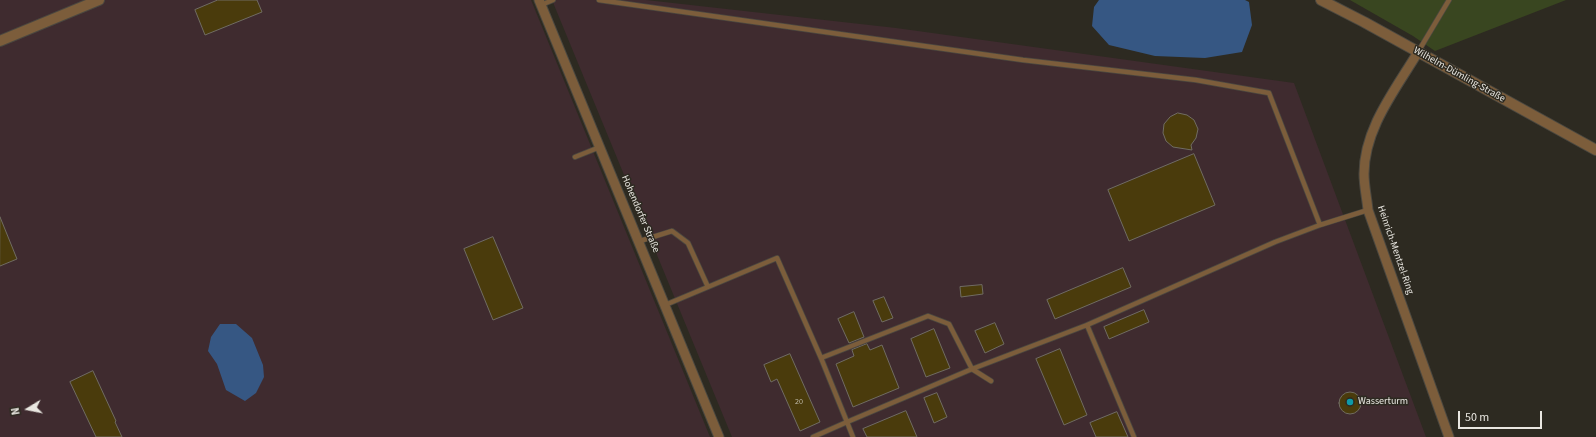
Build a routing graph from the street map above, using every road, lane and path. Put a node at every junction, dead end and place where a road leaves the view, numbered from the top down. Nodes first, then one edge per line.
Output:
1 (99, 0) edge
2 (553, 0) edge
3 (600, 0) edge
4 (1321, 0) edge
5 (1449, 0) edge
6 (540, 2) edge
7 (0, 41) edge
8 (1418, 52) junction
9 (600, 147) junction
10 (1596, 150) edge
11 (575, 157) dead end
12 (1368, 210) junction
13 (1320, 225) junction
14 (640, 241) junction
15 (708, 287) junction
16 (666, 305) junction
17 (1087, 325) junction
18 (822, 358) junction
19 (972, 369) junction
20 (991, 381) dead end
21 (847, 422) junction
22 (719, 437) edge
23 (812, 437) edge
24 (853, 437) edge
25 (1134, 437) edge
26 (1449, 437) edge

1 - 7 street
2 - 6 lane
3 - 13 lane
4 - 8 street, Wilhelm-Dümling-Straße
5 - 8 lane
6 - 9 street, Hohendorfer Straße
8 - 10 street, Wilhelm-Dümling-Straße
8 - 12 street, Heinrich-Mentzel-Ring
9 - 11 lane
9 - 14 street, Hohendorfer Straße
12 - 13 lane
12 - 26 street, Heinrich-Mentzel-Ring
13 - 17 lane
14 - 15 lane
14 - 16 street, Hohendorfer Straße
15 - 16 lane
15 - 18 lane
16 - 22 street, Hohendorfer Straße
17 - 19 lane
17 - 25 lane
18 - 19 lane
18 - 21 lane
19 - 20 lane
19 - 21 lane
21 - 23 lane
21 - 24 lane

